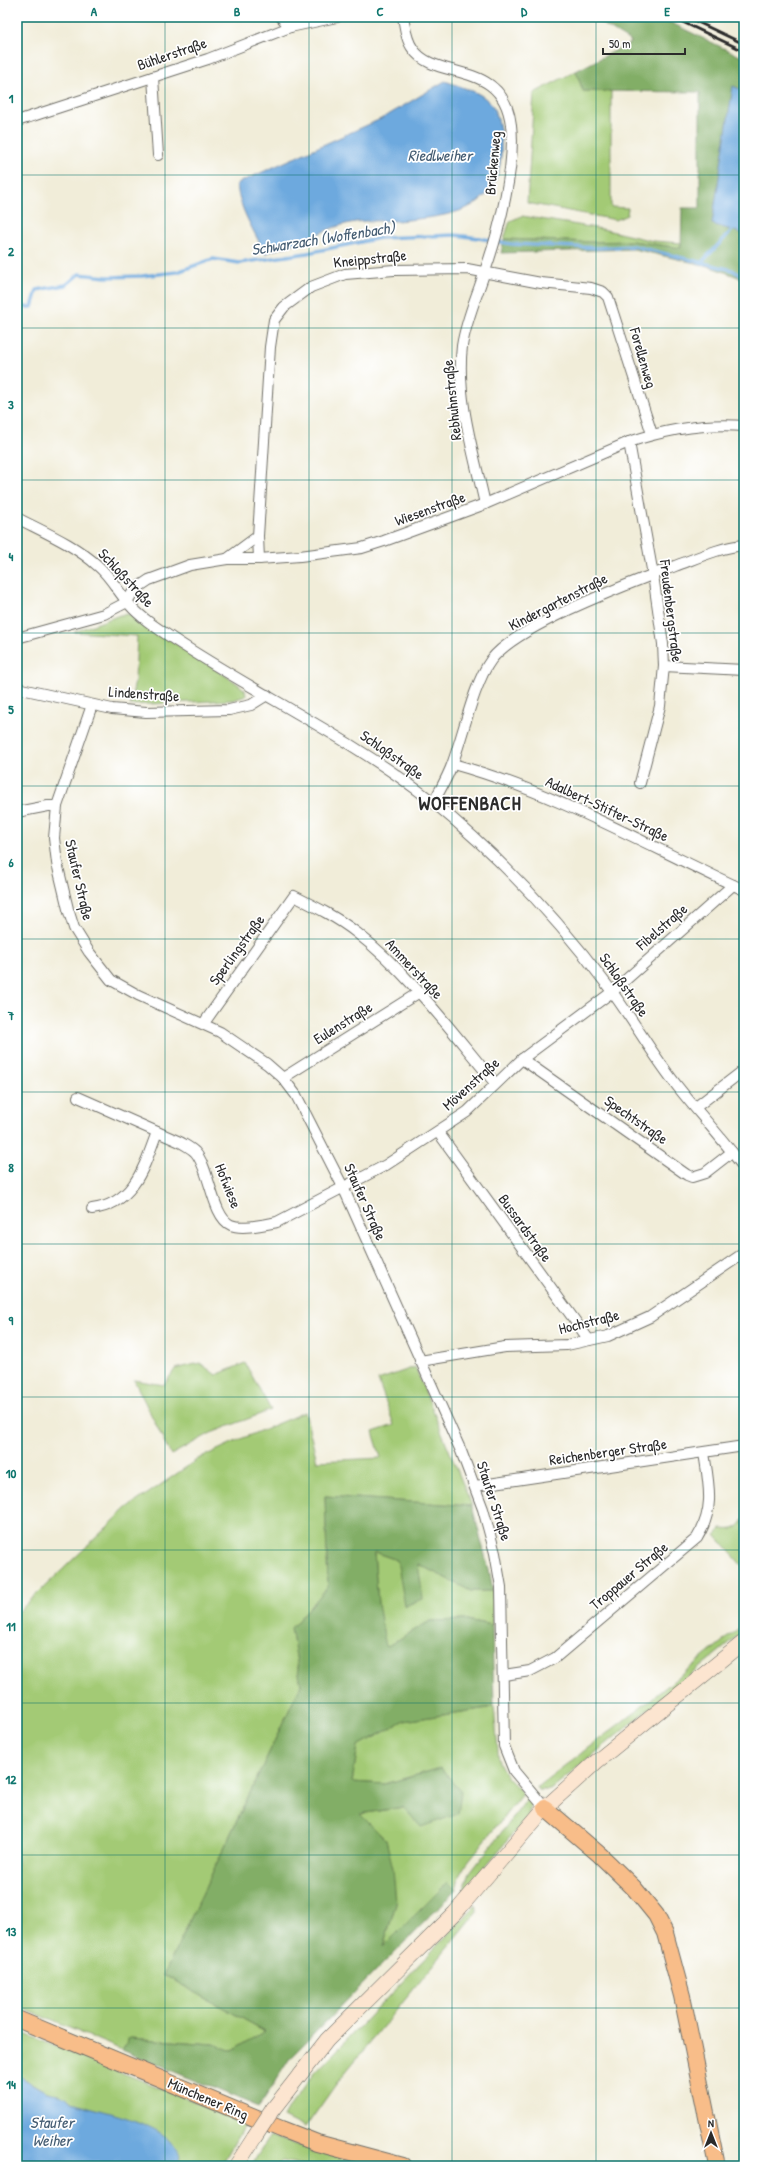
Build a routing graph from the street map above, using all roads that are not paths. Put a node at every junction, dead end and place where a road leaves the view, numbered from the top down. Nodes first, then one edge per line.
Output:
1 (281, 17) edge
2 (337, 17) edge
3 (403, 17) edge
4 (294, 23) edge
5 (153, 77) junction
6 (17, 121) edge
7 (158, 155) dead end
8 (485, 271) junction
9 (604, 292) joint
10 (744, 426) edge
11 (652, 434) junction
12 (629, 442) junction
13 (485, 504) junction
14 (17, 518) edge
15 (258, 536) junction
16 (744, 545) edge
17 (227, 559) junction
18 (259, 559) junction
19 (653, 575) junction
20 (127, 602) junction
21 (17, 638) edge
22 (664, 666) junction
23 (744, 670) edge
24 (17, 688) edge
25 (267, 695) junction
26 (92, 705) junction
27 (453, 764) junction
28 (640, 783) dead end
29 (433, 803) junction
30 (57, 806) junction
31 (17, 812) edge
32 (732, 885) junction
33 (744, 890) edge
34 (294, 896) joint
35 (612, 992) junction
36 (418, 993) junction
37 (204, 1023) junction
38 (522, 1058) junction
39 (744, 1070) edge
40 (283, 1078) junction
41 (495, 1083) junction
42 (78, 1097) dead end
43 (696, 1107) junction
44 (157, 1132) junction
45 (438, 1132) junction
46 (732, 1152) junction
47 (744, 1168) edge
48 (343, 1187) junction
49 (92, 1209) dead end
50 (744, 1253) edge
51 (589, 1340) junction
52 (420, 1361) junction
53 (744, 1446) edge
54 (704, 1453) junction
55 (476, 1486) junction
56 (744, 1642) edge
57 (504, 1675) junction
58 (545, 1808) junction
59 (17, 2019) edge
60 (713, 2147) junction
61 (236, 2166) edge
62 (403, 2166) edge
63 (705, 2166) edge
64 (717, 2166) edge

1 - 4 street
2 - 4 street, Bühlerstraße
3 - 8 street, Brückenweg
4 - 5 street, Bühlerstraße
5 - 6 street, Bühlerstraße
5 - 7 street
8 - 9 street, Kneippstraße
8 - 13 street, Rebhuhnstraße
8 - 15 street, Kneippstraße
9 - 11 street, Forellenweg
10 - 11 street, Wiesenstraße
11 - 12 street, Wiesenstraße
12 - 13 street, Wiesenstraße
12 - 19 street, Freudenbergstraße
13 - 18 street, Wiesenstraße
14 - 20 street, Schloßstraße
15 - 17 street
15 - 18 street, Kneippstraße
16 - 19 street, Kindergartenstraße
17 - 18 street, Wiesenstraße
17 - 20 street, Wiesenstraße
19 - 22 street, Freudenbergstraße
19 - 27 street, Kindergartenstraße
20 - 21 street
20 - 25 street, Schloßstraße
22 - 23 street
22 - 28 street, Freudenbergstraße
24 - 26 street, Lindenstraße
25 - 26 street, Lindenstraße
25 - 29 street, Schloßstraße
26 - 30 street, Staufer Straße
27 - 29 street, Kindergartenstraße
27 - 32 street, Adalbert-Stifter-Straße
29 - 35 street, Schloßstraße
30 - 31 street
30 - 37 street, Staufer Straße
32 - 33 street, Adalbert-Stifter-Straße
32 - 35 street, Fibelstraße
34 - 36 street, Ammerstraße
34 - 37 street, Sperlingstraße
35 - 38 street, Mövenstraße
35 - 43 street, Schloßstraße
36 - 40 street, Eulenstraße
36 - 41 street, Ammerstraße
37 - 40 street, Staufer Straße
38 - 41 street, Mövenstraße
38 - 46 street, Spechtstraße
39 - 43 street
40 - 48 street, Staufer Straße
41 - 45 street, Mövenstraße
42 - 44 street, Hofwiese
43 - 46 street, Schloßstraße
44 - 48 street, Hofwiese
44 - 49 street
45 - 48 street, Mövenstraße
45 - 51 street, Bussardstraße
46 - 47 street, Schloßstraße
48 - 52 street, Staufer Straße
50 - 51 street, Hochstraße
51 - 52 street, Hochstraße
52 - 55 street, Staufer Straße
53 - 54 street, Reichenberger Straße
54 - 55 street, Reichenberger Straße
54 - 57 street, Troppauer Straße
55 - 57 street, Staufer Straße
56 - 58 street
57 - 58 street, Staufer Straße
58 - 60 main road
58 - 61 street, bridge
59 - 62 main road, Münchener Ring
60 - 63 main road
60 - 64 main road

